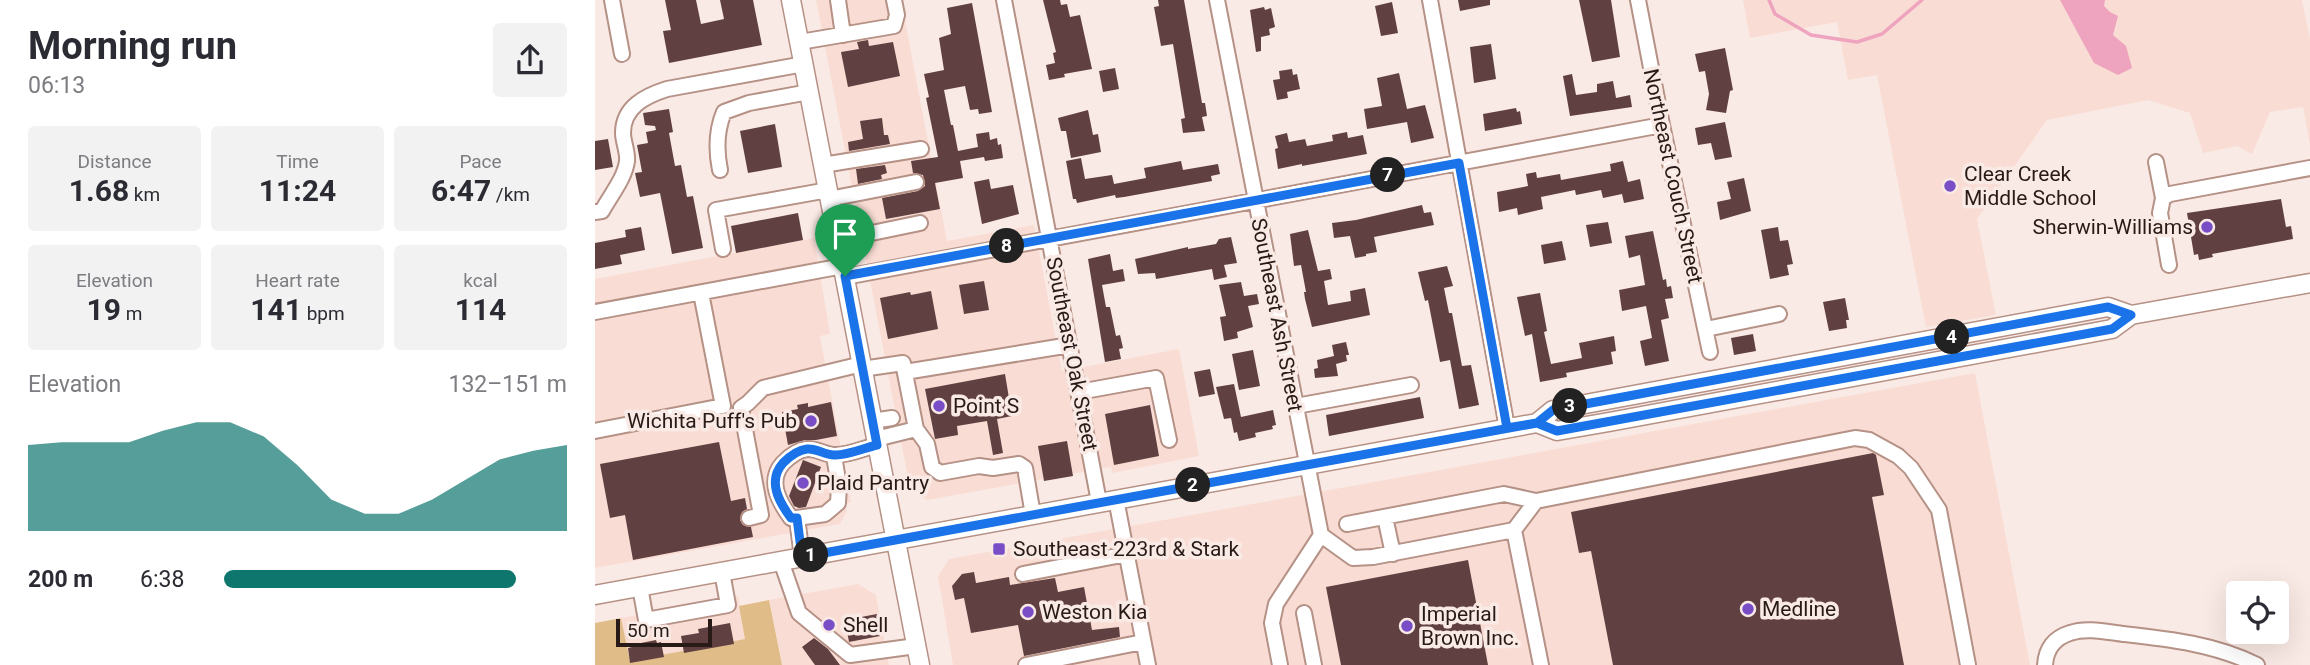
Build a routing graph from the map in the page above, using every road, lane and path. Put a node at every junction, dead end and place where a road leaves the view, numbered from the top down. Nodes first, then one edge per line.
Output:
1 (612, 0) edge
2 (792, 0) edge
3 (838, 0) edge
4 (894, 0) edge
5 (1004, 0) edge
6 (1217, 0) edge
7 (1430, 0) edge
8 (1638, 0) edge
9 (843, 35) junction
10 (800, 43) junction
11 (622, 54) dead end
12 (804, 64) junction
13 (809, 92) junction
14 (1662, 125) junction
15 (921, 149) dead end
16 (2156, 162) dead end
17 (1459, 163) junction
18 (823, 165) junction
19 (2310, 168) edge
20 (720, 170) dead end
21 (916, 182) dead end
22 (828, 194) junction
23 (2163, 198) junction
24 (1254, 200) junction
25 (595, 212) edge
26 (920, 223) dead end
27 (1050, 238) junction
28 (838, 240) junction
29 (723, 249) dead end
30 (2169, 265) dead end
31 (844, 271) junction
32 (2310, 283) edge
33 (701, 293) junction
34 (595, 313) edge
35 (1779, 314) dead end
36 (2131, 315) junction
37 (1706, 329) junction
38 (1070, 345) junction
39 (1710, 352) dead end
40 (862, 367) junction
41 (905, 372) junction
42 (1411, 385) dead end
43 (1079, 392) junction
44 (723, 406) junction
45 (1296, 406) junction
46 (741, 408) junction
47 (892, 418) dead end
48 (1537, 423) junction
49 (1507, 428) junction
50 (916, 429) junction
51 (595, 431) edge
52 (875, 435) junction
53 (1169, 439) dead end
54 (834, 456) junction
55 (1307, 465) junction
56 (1108, 501) junction
57 (1536, 501) junction
58 (1033, 515) junction
59 (1385, 517) junction
60 (749, 518) dead end
61 (797, 518) junction
62 (1347, 524) dead end
63 (1514, 530) junction
64 (1321, 535) junction
65 (895, 539) junction
66 (1127, 554) junction
67 (1393, 554) junction
68 (802, 557) junction
69 (781, 561) junction
70 (722, 572) junction
71 (1023, 574) dead end
72 (640, 587) junction
73 (595, 596) edge
74 (1304, 613) dead end
75 (1143, 642) junction
76 (916, 646) junction
77 (919, 665) edge
78 (1026, 665) edge
79 (1148, 665) edge
80 (1280, 665) edge
81 (1314, 665) edge
82 (1541, 665) edge
83 (1968, 665) edge
84 (2045, 665) edge
85 (2257, 665) edge

1 - 11 street
2 - 10 main road
3 - 9 street
4 - 9 street
5 - 27 street, Southeast Oak Street
6 - 24 street, Southeast Ash Street
7 - 17 street
8 - 14 street, Northeast Couch Street
9 - 10 street
10 - 12 main road
12 - 13 main road
12 - 25 street
13 - 18 main road
13 - 20 street
14 - 17 street
14 - 37 street, Northeast Couch Street
15 - 18 street
16 - 23 street
17 - 24 street
17 - 49 street
18 - 22 main road
19 - 23 street
21 - 22 street
22 - 28 main road
22 - 29 street
23 - 30 street
24 - 27 street
24 - 45 street, Southeast Ash Street
26 - 28 street
27 - 31 street
27 - 38 street, Southeast Oak Street
28 - 31 main road
31 - 33 street
31 - 40 main road
32 - 36 main road
33 - 34 street
33 - 44 street
35 - 37 street
36 - 48 main road
36 - 48 main road
37 - 39 street, Northeast Couch Street
38 - 41 street
38 - 43 street, Southeast Oak Street
40 - 41 street
40 - 46 street
40 - 52 main road
41 - 50 street
42 - 45 street
43 - 53 street
43 - 56 street, Southeast Oak Street
44 - 46 street
44 - 51 street
45 - 55 street, Southeast Ash Street
46 - 60 street
47 - 52 street
48 - 49 main road
49 - 55 main road
50 - 52 street
50 - 58 street
52 - 54 street
52 - 65 main road
54 - 61 street
54 - 61 street
55 - 56 main road
55 - 64 street, Southeast Ash Street
56 - 58 main road
56 - 66 street, Southeast Oak Street
57 - 59 street
57 - 63 street
57 - 83 street
58 - 65 main road
59 - 62 street
59 - 67 street
61 - 68 street
63 - 67 street
63 - 82 street
64 - 67 street
64 - 80 street
65 - 68 main road
65 - 76 main road
66 - 71 street
66 - 75 street, Southeast Oak Street
68 - 69 main road
69 - 70 main road
69 - 76 street
70 - 72 main road
70 - 72 street
72 - 73 main road
74 - 81 street
75 - 78 street
75 - 79 street, Southeast Oak Street
76 - 77 main road
84 - 85 street

